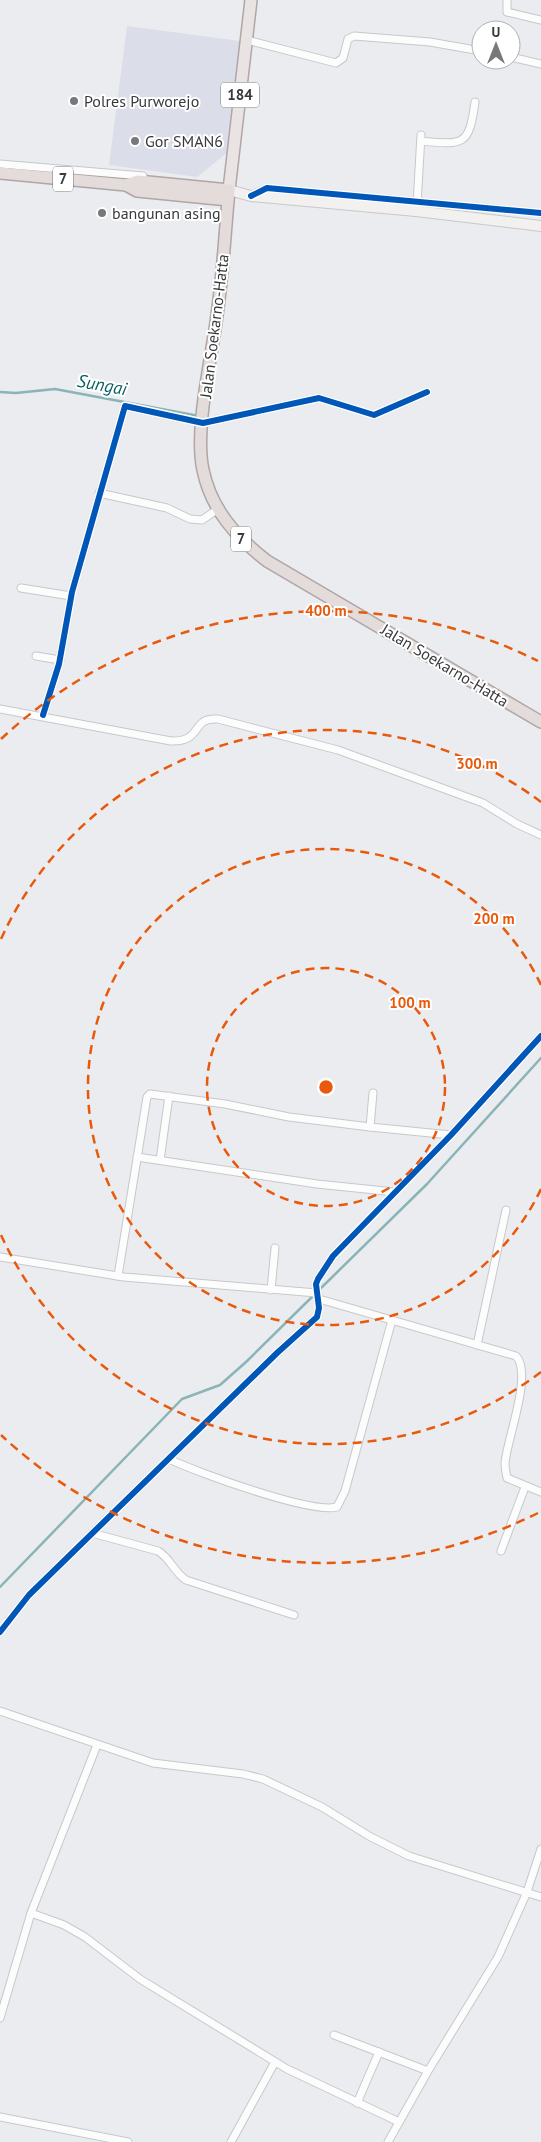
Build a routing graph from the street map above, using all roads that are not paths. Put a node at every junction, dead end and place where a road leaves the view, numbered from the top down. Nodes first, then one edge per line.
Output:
1 (251, 0) edge
2 (507, 0) edge
3 (541, 20) edge
4 (247, 40) junction
5 (471, 49) edge
6 (521, 59) edge
7 (541, 64) edge
8 (475, 102) dead end
9 (0, 164) edge
10 (0, 174) edge
11 (126, 185) junction
12 (181, 186) junction
13 (229, 195) junction
14 (251, 196) junction
15 (417, 201) junction
16 (416, 212) junction
17 (541, 213) edge
18 (541, 226) edge
19 (427, 392) dead end
20 (203, 423) junction
21 (100, 493) junction
22 (218, 509) junction
23 (20, 588) dead end
24 (71, 596) junction
25 (36, 656) dead end
26 (60, 660) junction
27 (0, 708) edge
28 (43, 715) junction
29 (541, 722) edge
30 (541, 835) edge
31 (541, 1036) edge
32 (373, 1093) dead end
33 (169, 1096) junction
34 (370, 1127) junction
35 (451, 1134) junction
36 (137, 1157) junction
37 (160, 1160) junction
38 (395, 1192) junction
39 (506, 1210) dead end
40 (275, 1248) dead end
41 (0, 1258) edge
42 (118, 1276) junction
43 (271, 1290) junction
44 (318, 1296) junction
45 (392, 1320) junction
46 (476, 1345) junction
47 (169, 1458) junction
48 (524, 1487) junction
49 (541, 1492) edge
50 (92, 1533) junction
51 (501, 1551) dead end
52 (294, 1615) dead end
53 (0, 1632) edge
54 (0, 1711) edge
55 (97, 1745) junction
56 (541, 1849) edge
57 (527, 1892) junction
58 (541, 1897) edge
59 (31, 1913) junction
60 (0, 2018) edge
61 (334, 2035) dead end
62 (380, 2052) junction
63 (275, 2062) junction
64 (428, 2071) junction
65 (357, 2103) junction
66 (0, 2116) edge
67 (399, 2122) junction
68 (128, 2142) edge
69 (231, 2142) edge
70 (388, 2142) edge

1 - 4 main road, 184
2 - 3 street
4 - 5 street
4 - 13 main road, 184
6 - 7 street
8 - 15 street
9 - 12 street
10 - 11 highway, 7
11 - 12 highway, 7
11 - 13 highway, 7
12 - 13 highway, 7
13 - 14 main road
13 - 20 highway, Jalan Soekarno-Hatta / 7
14 - 15 street
14 - 16 main road
15 - 16 street
15 - 17 street
16 - 18 main road
19 - 20 street
20 - 21 street
20 - 22 highway, Jalan Soekarno-Hatta / 7
21 - 22 street
21 - 24 street
22 - 29 highway, Jalan Soekarno-Hatta / 7
23 - 24 street
24 - 26 street
25 - 26 street
26 - 28 street
27 - 28 street
28 - 30 street
31 - 35 street
32 - 34 street
33 - 34 street
33 - 36 street
33 - 37 street
34 - 35 street
35 - 38 street
36 - 37 street
36 - 42 street
37 - 38 street
38 - 44 street
39 - 46 street
40 - 43 street
41 - 42 street
42 - 43 street
43 - 44 street
44 - 45 street
44 - 47 street
45 - 46 street
45 - 47 street
46 - 48 street
47 - 50 street
48 - 49 street
48 - 51 street
50 - 52 street
50 - 53 street
54 - 55 street
55 - 57 street
55 - 59 street
56 - 57 street
57 - 58 street
57 - 64 street
59 - 60 street
59 - 63 street
61 - 62 street
62 - 64 street
62 - 65 street
63 - 65 street
63 - 69 street
64 - 67 street
65 - 67 street
66 - 68 street
67 - 70 street

